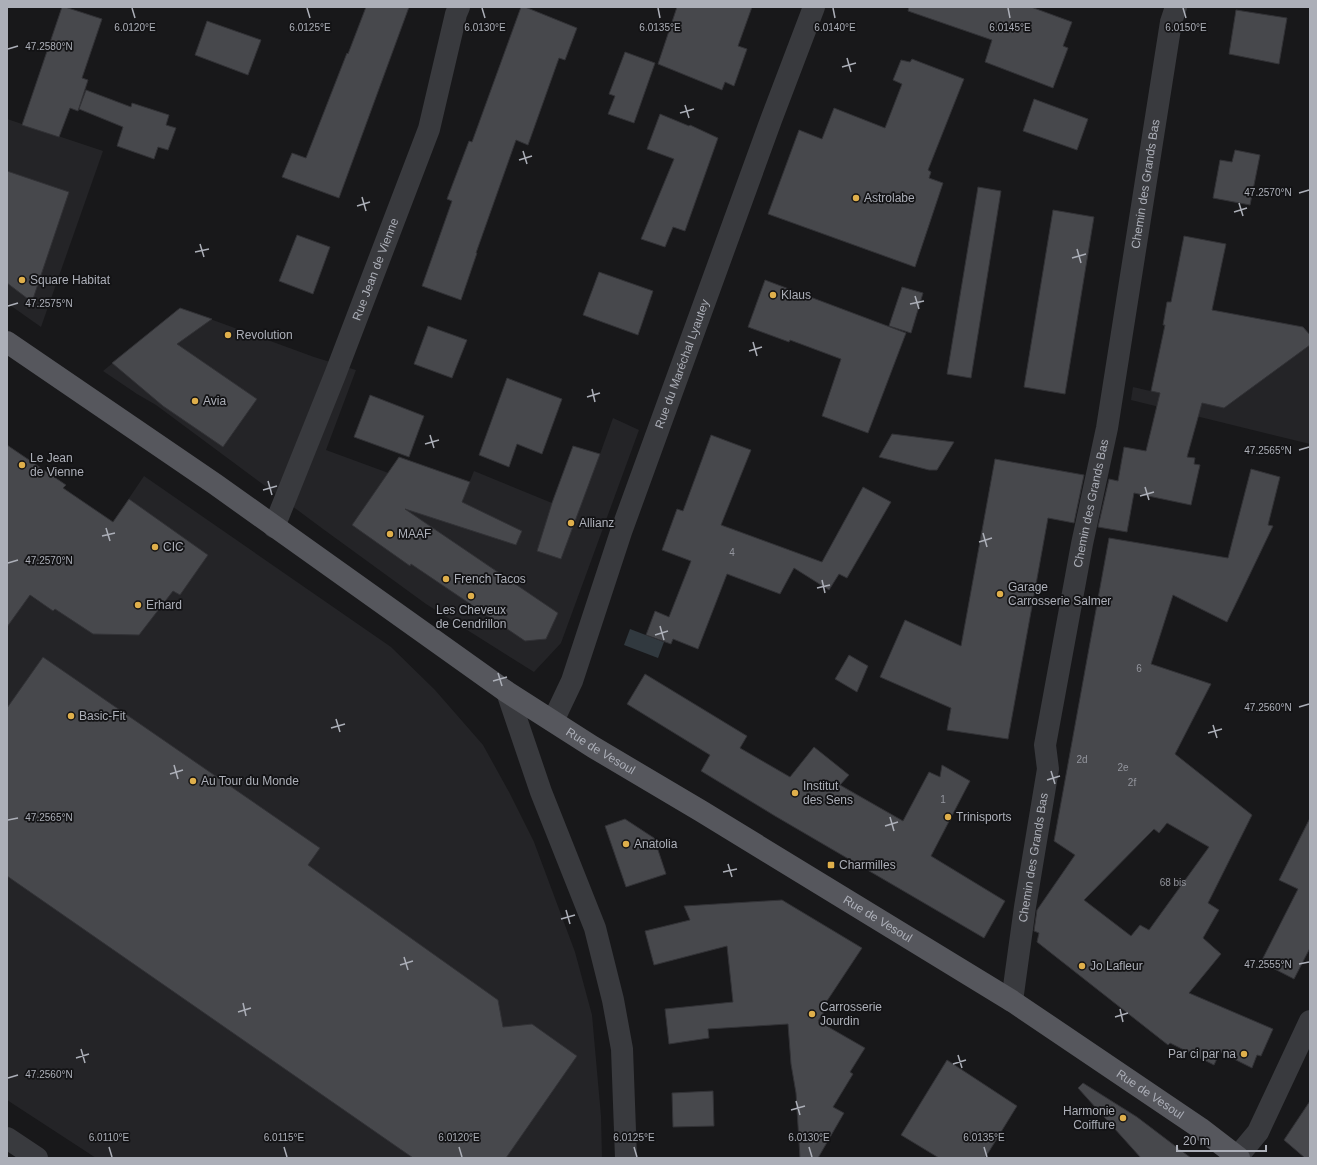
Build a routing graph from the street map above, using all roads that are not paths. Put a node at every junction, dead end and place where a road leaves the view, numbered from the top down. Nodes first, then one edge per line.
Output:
1 (459, 7) edge
2 (814, 7) edge
3 (1176, 7) edge
4 (7, 342) edge
5 (274, 526) junction
6 (507, 692) junction
7 (553, 721) junction
8 (1012, 1000) junction
9 (1310, 1021) edge
10 (7, 1138) edge
11 (1238, 1157) edge
12 (37, 1158) edge
13 (626, 1158) edge

1 - 5 street, Rue Jean de Vienne
2 - 7 street, Rue du Maréchal Lyautey
3 - 8 street, Chemin des Grands Bas
4 - 5 main road, Rue de Vesoul
5 - 6 main road, Rue de Vesoul
6 - 7 main road, Rue de Vesoul
6 - 13 street
7 - 8 main road, Rue de Vesoul
8 - 11 main road, Rue de Vesoul
9 - 11 street
10 - 12 street

